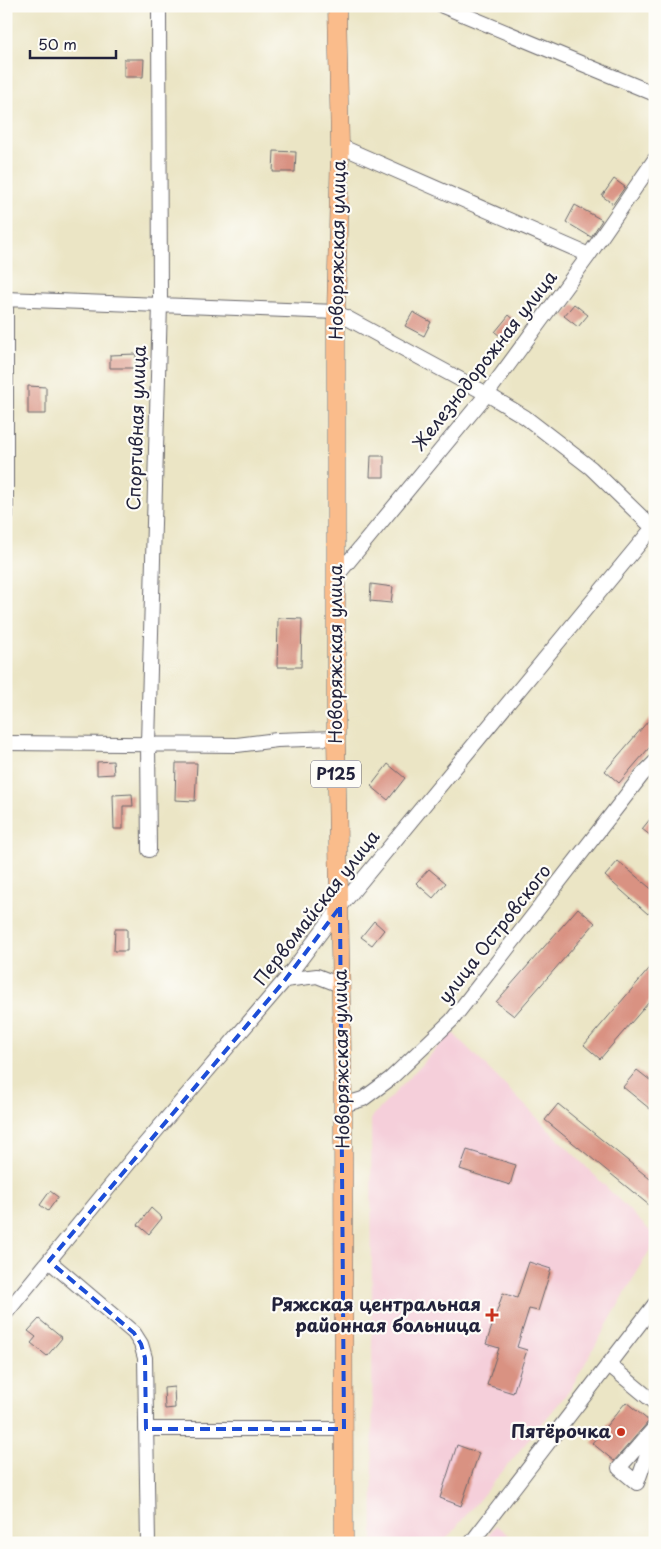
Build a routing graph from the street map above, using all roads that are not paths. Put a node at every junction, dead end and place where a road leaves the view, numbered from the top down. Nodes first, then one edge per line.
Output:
1 (159, 6) edge
2 (336, 6) edge
3 (443, 6) edge
4 (655, 94) edge
5 (340, 146) junction
6 (655, 159) edge
7 (589, 255) junction
8 (6, 299) edge
9 (160, 303) junction
10 (6, 309) edge
11 (336, 312) junction
12 (487, 394) junction
13 (6, 516) edge
14 (654, 528) edge
15 (335, 578) junction
16 (336, 738) junction
17 (148, 743) junction
18 (6, 744) edge
19 (655, 762) edge
20 (149, 850) dead end
21 (340, 907) junction
22 (285, 980) junction
23 (340, 985) junction
24 (343, 1105) junction
25 (49, 1261) junction
26 (655, 1304) edge
27 (6, 1313) edge
28 (608, 1364) junction
29 (655, 1403) edge
30 (655, 1427) edge
31 (146, 1429) junction
32 (344, 1429) junction
33 (655, 1433) edge
34 (148, 1543) edge
35 (344, 1543) edge
36 (470, 1543) edge

1 - 9 street, Спортивная улица
2 - 5 main road, Новоряжская улица / Р125
3 - 4 street
5 - 7 street
5 - 11 main road, Новоряжская улица / Р125
6 - 7 street, Железнодорожная улица
7 - 12 street, Железнодорожная улица
8 - 9 street
9 - 11 street
9 - 17 street, Спортивная улица
10 - 13 street
11 - 12 street
11 - 15 main road, Новоряжская улица / Р125
12 - 14 street
12 - 15 street, Железнодорожная улица
14 - 21 street, Первомайская улица
15 - 16 main road, Новоряжская улица / Р125
16 - 17 street
16 - 21 main road, Новоряжская улица / Р125
17 - 18 street
17 - 20 street, Спортивная улица
19 - 24 street, улица Островского
21 - 22 street, Первомайская улица
21 - 23 main road, Новоряжская улица / Р125
22 - 23 street
22 - 25 street, Первомайская улица
23 - 24 main road, Новоряжская улица / Р125
24 - 32 main road, Новоряжская улица / Р125
25 - 27 street, Первомайская улица
25 - 31 street
26 - 28 street
28 - 29 street
28 - 36 street
30 - 33 street
31 - 32 street
31 - 34 street
32 - 35 main road, Новоряжская улица / Р125

